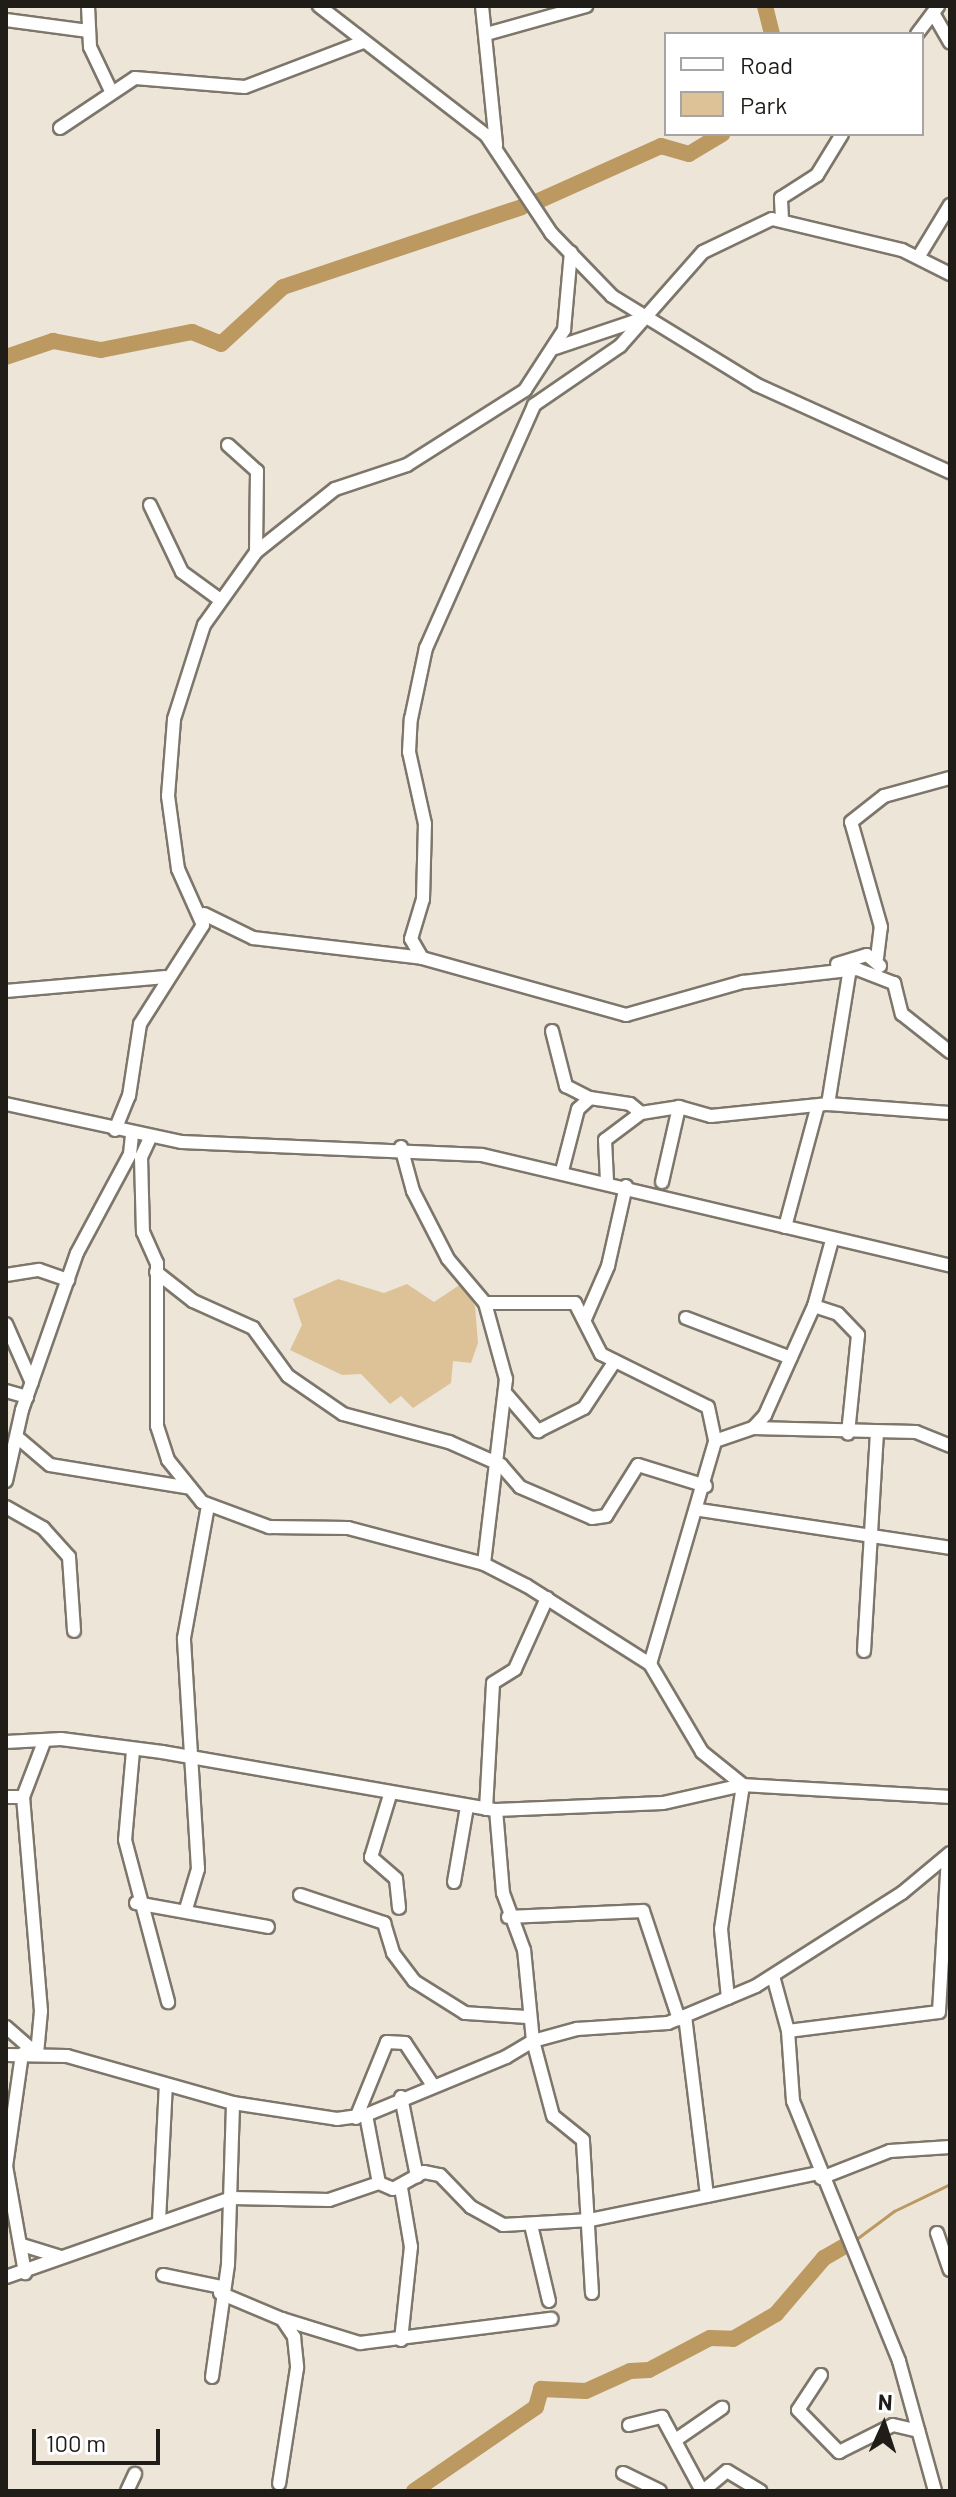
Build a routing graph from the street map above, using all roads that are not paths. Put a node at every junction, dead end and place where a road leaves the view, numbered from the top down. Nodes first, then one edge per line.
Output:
1 (88, 6) edge
2 (319, 6) edge
3 (482, 6) edge
4 (586, 6) edge
5 (936, 10) edge
6 (6, 20) edge
7 (88, 31) junction
8 (919, 32) edge
9 (490, 33) junction
10 (363, 42) junction
11 (950, 42) edge
12 (111, 91) junction
13 (60, 128) dead end
14 (841, 136) edge
15 (496, 148) junction
16 (950, 205) edge
17 (782, 219) junction
18 (571, 252) junction
19 (919, 256) junction
20 (950, 274) edge
21 (647, 316) junction
22 (555, 348) junction
23 (525, 390) junction
24 (540, 398) junction
25 (228, 445) dead end
26 (950, 472) edge
27 (150, 505) dead end
28 (256, 552) junction
29 (219, 599) junction
30 (950, 778) edge
31 (204, 914) junction
32 (422, 958) junction
33 (877, 958) junction
34 (827, 968) junction
35 (850, 968) junction
36 (165, 977) junction
37 (884, 978) junction
38 (6, 991) edge
39 (552, 1031) dead end
40 (950, 1052) edge
41 (590, 1098) junction
42 (6, 1104) edge
43 (823, 1106) junction
44 (679, 1107) junction
45 (641, 1113) junction
46 (950, 1113) edge
47 (115, 1130) junction
48 (132, 1134) junction
49 (150, 1138) junction
50 (401, 1147) junction
51 (562, 1171) junction
52 (607, 1181) junction
53 (662, 1182) dead end
54 (626, 1186) junction
55 (785, 1227) junction
56 (832, 1240) junction
57 (950, 1266) edge
58 (156, 1272) junction
59 (6, 1275) edge
60 (68, 1280) junction
61 (485, 1303) junction
62 (814, 1306) junction
63 (686, 1318) dead end
64 (585, 1319) junction
65 (6, 1324) edge
66 (791, 1358) junction
67 (615, 1361) junction
68 (32, 1383) junction
69 (6, 1391) edge
70 (507, 1395) junction
71 (24, 1404) junction
72 (6, 1420) edge
73 (753, 1428) junction
74 (877, 1432) junction
75 (848, 1433) junction
76 (15, 1435) junction
77 (715, 1441) junction
78 (950, 1446) edge
79 (501, 1465) junction
80 (6, 1481) edge
81 (706, 1486) junction
82 (190, 1488) junction
83 (208, 1506) junction
84 (6, 1507) edge
85 (700, 1510) junction
86 (872, 1538) junction
87 (950, 1548) edge
88 (484, 1564) junction
89 (547, 1598) junction
90 (74, 1631) dead end
91 (864, 1651) dead end
92 (650, 1664) junction
93 (6, 1742) edge
94 (44, 1742) junction
95 (133, 1751) junction
96 (193, 1757) junction
97 (743, 1785) junction
98 (390, 1795) junction
99 (6, 1797) edge
100 (23, 1797) junction
101 (950, 1797) edge
102 (467, 1807) junction
103 (491, 1809) junction
104 (949, 1854) edge
105 (454, 1882) dead end
106 (300, 1895) dead end
107 (136, 1903) junction
108 (399, 1908) dead end
109 (186, 1909) junction
110 (508, 1917) junction
111 (268, 1927) dead end
112 (773, 1976) junction
113 (728, 1998) junction
114 (168, 2002) dead end
115 (529, 2017) junction
116 (682, 2018) junction
117 (6, 2027) edge
118 (788, 2031) junction
119 (533, 2041) junction
120 (22, 2054) junction
121 (37, 2054) junction
122 (6, 2055) edge
123 (432, 2084) junction
124 (166, 2085) junction
125 (401, 2097) junction
126 (233, 2103) junction
127 (361, 2116) junction
128 (950, 2147) edge
129 (417, 2176) junction
130 (820, 2176) junction
131 (379, 2183) junction
132 (401, 2188) junction
133 (707, 2196) junction
134 (232, 2198) junction
135 (590, 2220) junction
136 (159, 2221) junction
137 (531, 2225) junction
138 (937, 2233) dead end
139 (22, 2245) junction
140 (59, 2256) junction
141 (950, 2270) edge
142 (25, 2273) junction
143 (163, 2275) dead end
144 (6, 2277) edge
145 (220, 2290) junction
146 (592, 2293) dead end
147 (549, 2301) dead end
148 (282, 2319) junction
149 (551, 2319) dead end
150 (401, 2340) junction
151 (821, 2375) dead end
152 (212, 2377) dead end
153 (722, 2408) dead end
154 (629, 2425) dead end
155 (918, 2431) junction
156 (677, 2439) junction
157 (623, 2473) dead end
158 (135, 2474) dead end
159 (700, 2476) junction
160 (716, 2477) junction
161 (279, 2484) dead end
162 (950, 2484) edge
163 (127, 2491) edge
164 (660, 2491) edge
165 (702, 2491) edge
166 (760, 2491) edge
167 (936, 2491) edge

1 - 7 street
2 - 10 street
3 - 9 street
4 - 9 street
5 - 8 street
5 - 11 street
6 - 7 street
7 - 12 street
9 - 15 street
10 - 12 street
10 - 15 street
12 - 13 street
14 - 17 street
15 - 18 street
16 - 19 street
17 - 19 street
17 - 21 street
18 - 21 street
18 - 22 street
19 - 20 street
21 - 22 street
21 - 24 street
21 - 26 street
22 - 23 street
23 - 24 street
23 - 28 street
24 - 32 street
25 - 28 street
27 - 29 street
28 - 29 street
29 - 31 street
30 - 33 street
31 - 32 street
31 - 36 street
32 - 34 street
33 - 34 street
33 - 37 street
34 - 35 street
35 - 37 street
35 - 43 street
36 - 38 street
36 - 47 street
37 - 40 street
39 - 41 street
41 - 45 street
41 - 51 street
42 - 47 street
43 - 44 street
43 - 46 street
43 - 55 street
44 - 45 street
44 - 53 street
45 - 52 street
47 - 48 street
48 - 49 street
48 - 60 street
49 - 50 street
49 - 58 street
50 - 51 street
50 - 61 street
51 - 52 street
52 - 54 street
54 - 55 street
54 - 64 street
55 - 56 street
56 - 57 street
56 - 62 street
58 - 79 street
58 - 82 street
59 - 60 street
60 - 68 street
61 - 64 street
61 - 70 street
62 - 66 street
62 - 75 street
63 - 66 street
64 - 67 street
65 - 68 street
66 - 73 street
67 - 70 street
67 - 77 street
68 - 71 street
69 - 71 street
70 - 79 street
71 - 72 street
71 - 76 street
73 - 75 street
73 - 77 street
74 - 75 street
74 - 78 street
74 - 86 street
76 - 80 street
76 - 82 street
77 - 81 street
79 - 81 street
79 - 88 street
81 - 85 street
82 - 83 street
83 - 88 street
83 - 96 street
84 - 90 street
85 - 86 street
85 - 92 street
86 - 87 street
86 - 91 street
88 - 89 street
89 - 92 street
89 - 103 street
92 - 97 street
93 - 94 street
94 - 95 street
94 - 100 street
95 - 96 street
95 - 107 street
96 - 98 street
96 - 109 street
97 - 101 street
97 - 103 street
97 - 113 street
98 - 102 street
98 - 108 street
99 - 100 street
100 - 121 street
102 - 103 street
102 - 105 street
103 - 110 street
104 - 112 street
104 - 118 street
106 - 115 street
107 - 109 street
107 - 114 street
109 - 111 street
110 - 115 street
110 - 116 street
112 - 113 street
112 - 118 street
113 - 116 street
115 - 119 street
116 - 119 street
116 - 133 street
117 - 121 street
118 - 130 street
119 - 123 street
119 - 135 street
120 - 121 street
120 - 122 street
120 - 139 street
121 - 124 street
123 - 125 street
123 - 127 street
124 - 126 street
124 - 136 street
125 - 127 street
125 - 129 street
126 - 127 street
126 - 134 street
127 - 131 street
128 - 130 street
129 - 132 street
129 - 137 street
130 - 133 street
130 - 155 street
131 - 132 street
131 - 134 street
132 - 150 street
133 - 135 street
134 - 136 street
134 - 145 street
135 - 137 street
135 - 146 street
136 - 140 street
137 - 147 street
138 - 141 street
139 - 140 street
139 - 142 street
140 - 142 street
142 - 144 street
143 - 145 street
145 - 148 street
145 - 152 street
148 - 150 street
148 - 161 street
149 - 150 street
151 - 155 street
153 - 156 street
154 - 156 street
155 - 167 street
156 - 159 street
157 - 164 street
158 - 163 street
159 - 160 street
159 - 165 street
160 - 165 street
160 - 166 street
162 - 167 street

